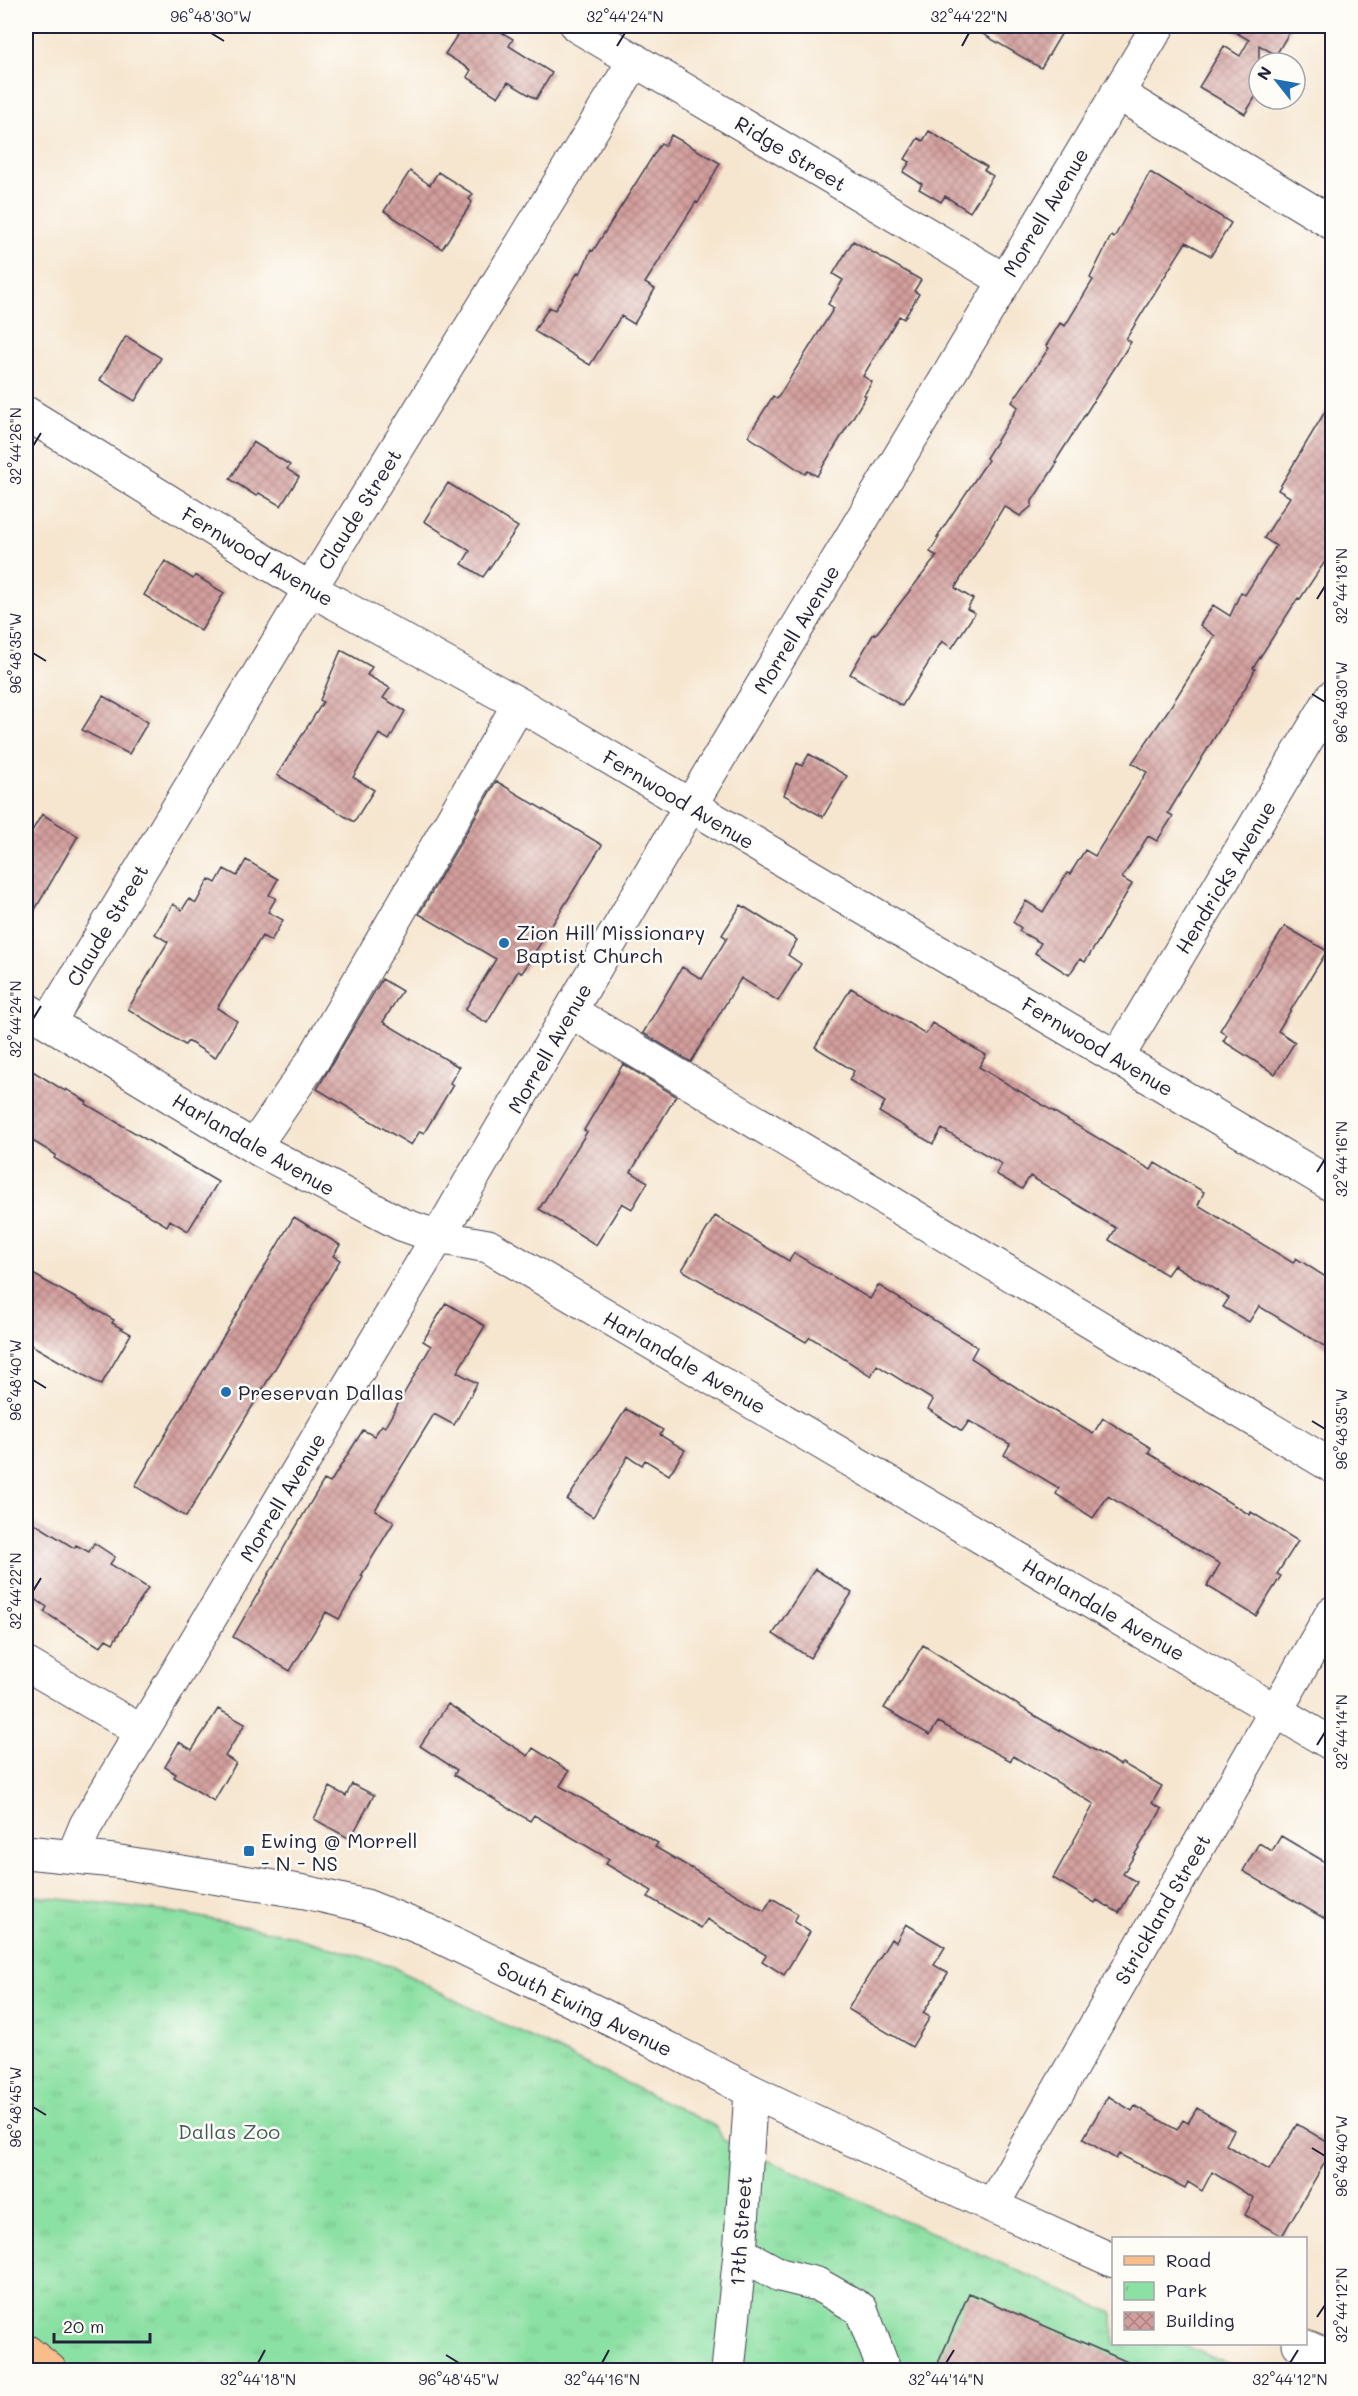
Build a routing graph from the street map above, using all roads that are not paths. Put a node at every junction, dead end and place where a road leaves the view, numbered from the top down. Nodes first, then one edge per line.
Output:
1 (577, 26) edge
2 (1158, 26) edge
3 (634, 60) junction
4 (1117, 93) junction
5 (1332, 223) edge
6 (1004, 280) junction
7 (26, 413) edge
8 (310, 589) junction
9 (1332, 697) edge
10 (519, 704) junction
11 (690, 806) junction
12 (570, 1011) junction
13 (37, 1015) edge
14 (1117, 1058) junction
15 (254, 1147) junction
16 (1332, 1185) edge
17 (438, 1237) junction
18 (1332, 1466) edge
19 (1332, 1612) edge
20 (26, 1664) edge
21 (1275, 1710) junction
22 (141, 1731) junction
23 (1332, 1744) edge
24 (26, 1852) edge
25 (73, 1856) junction
26 (751, 2091) junction
27 (992, 2206) junction
28 (740, 2253) junction
29 (1112, 2261) edge
30 (1303, 2345) edge
31 (26, 2351) edge
32 (1332, 2358) edge
33 (50, 2370) edge
34 (728, 2370) edge
35 (884, 2370) edge

1 - 3 street, Ridge Street
2 - 4 street, Morrell Avenue
3 - 6 street, Ridge Street
3 - 8 street, Claude Street
4 - 5 street
4 - 6 street, Morrell Avenue
6 - 11 street, Morrell Avenue
7 - 8 street, Fernwood Avenue
8 - 10 street, Fernwood Avenue
8 - 13 street, Claude Street
9 - 14 street, Hendricks Avenue
10 - 11 street, Fernwood Avenue
10 - 15 street
11 - 12 street, Morrell Avenue
11 - 14 street, Fernwood Avenue
12 - 17 street, Morrell Avenue
12 - 18 street
13 - 15 street, Harlandale Avenue
14 - 16 street, Fernwood Avenue
15 - 17 street, Harlandale Avenue
17 - 21 street, Harlandale Avenue
17 - 22 street, Morrell Avenue
19 - 21 street, Strickland Street
20 - 22 street
21 - 23 street, Harlandale Avenue
21 - 27 street, Strickland Street
22 - 25 street, Morrell Avenue
24 - 25 street, South Ewing Avenue
25 - 26 street, South Ewing Avenue
26 - 27 street, South Ewing Avenue
26 - 28 street, 17th Street
27 - 29 street, South Ewing Avenue
28 - 34 street, 17th Street
28 - 35 street
30 - 32 street
31 - 33 main road

